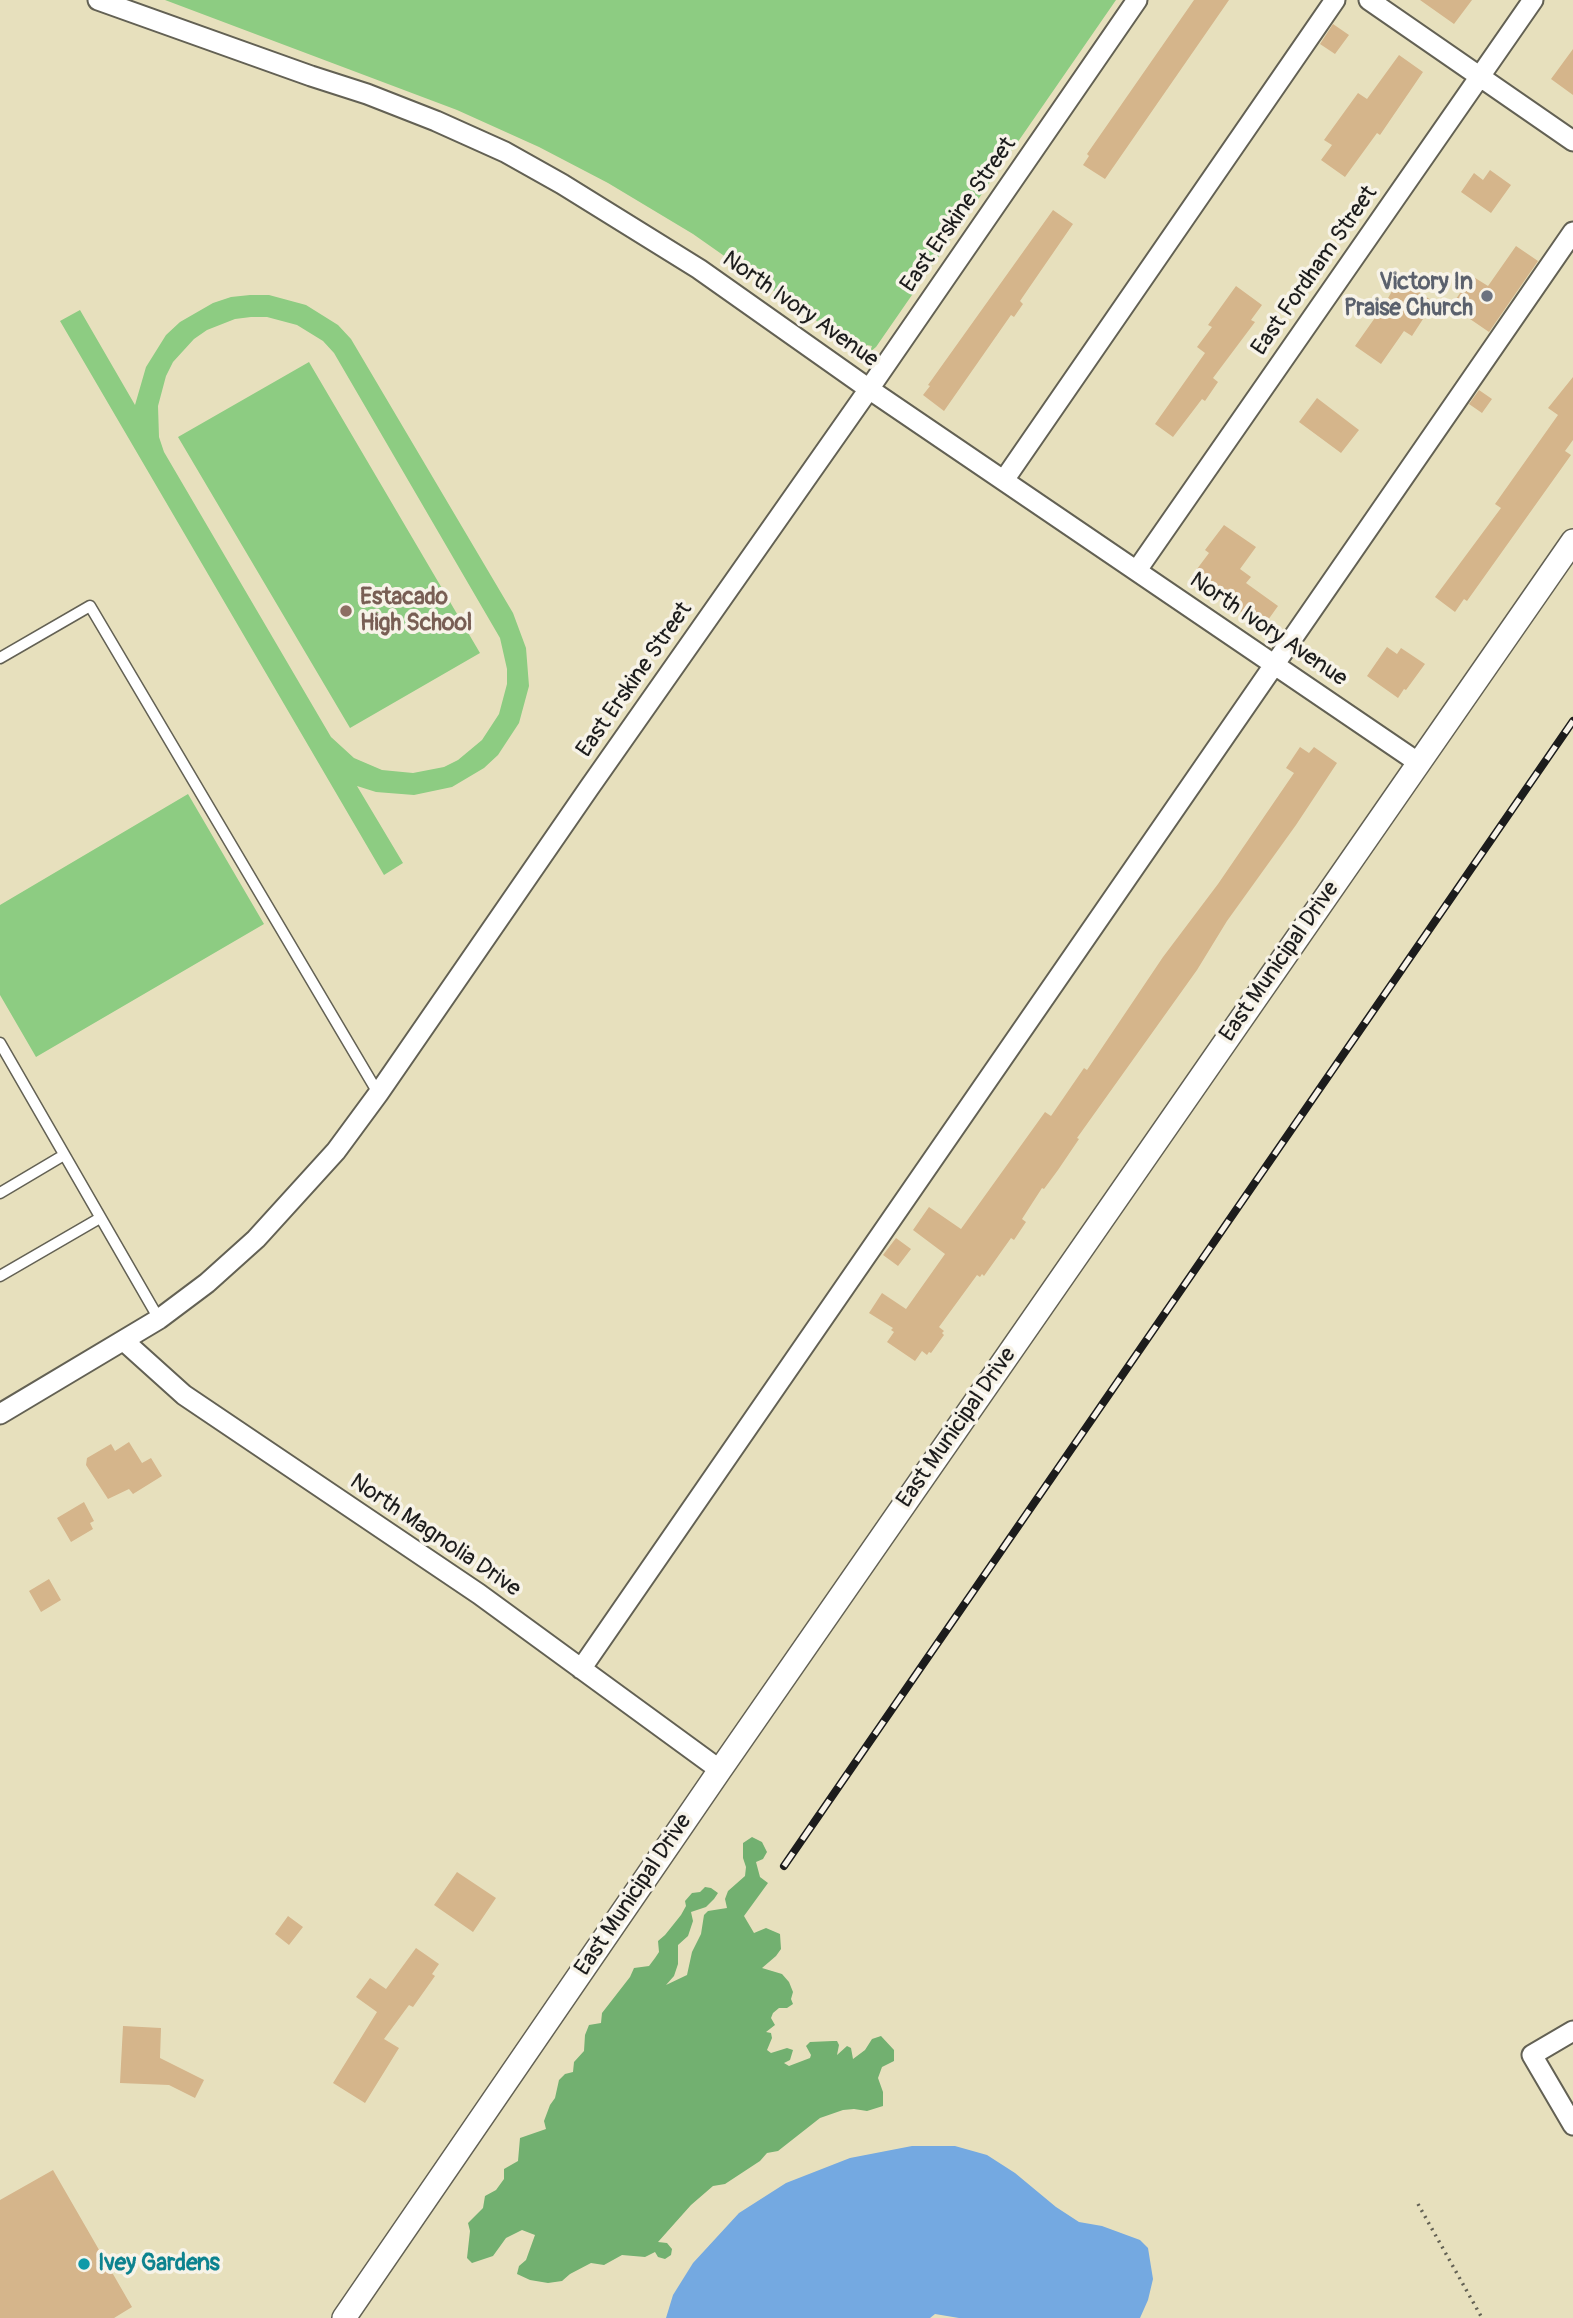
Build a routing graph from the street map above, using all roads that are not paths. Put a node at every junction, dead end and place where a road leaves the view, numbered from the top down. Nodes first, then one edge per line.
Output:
1 (99, 0) edge
2 (1137, 0) edge
3 (1335, 0) edge
4 (1369, 0) edge
5 (1533, 0) edge
6 (1480, 76) junction
7 (1573, 141) edge
8 (1573, 232) edge
9 (869, 388) junction
10 (1004, 480) junction
11 (1573, 541) edge
12 (1138, 570) junction
13 (0, 658) edge
14 (1275, 664) junction
15 (1419, 763) junction
16 (0, 1043) edge
17 (379, 1094) junction
18 (64, 1156) junction
19 (0, 1193) edge
20 (100, 1218) junction
21 (0, 1276) edge
22 (159, 1320) junction
23 (124, 1341) junction
24 (0, 1414) edge
25 (581, 1669) junction
26 (720, 1770) junction
27 (1573, 2031) edge
28 (1573, 2125) edge
29 (344, 2318) edge

1 - 9 street, North Ivory Avenue
2 - 9 street, East Erskine Street
3 - 10 street
4 - 6 street
5 - 6 street, East Fordham Street
6 - 7 street
6 - 12 street, East Fordham Street
8 - 14 street
9 - 10 street, North Ivory Avenue
9 - 17 street, East Erskine Street
10 - 12 street, North Ivory Avenue
11 - 15 street, East Municipal Drive
12 - 14 street, North Ivory Avenue
13 - 17 lane
14 - 15 street, North Ivory Avenue
14 - 25 street
15 - 26 street, East Municipal Drive
16 - 18 lane
17 - 22 street, East Erskine Street
18 - 19 lane
18 - 20 lane
20 - 21 lane
20 - 22 lane
22 - 23 street, East Erskine Street
23 - 24 street, East Erskine Street
23 - 25 street, North Magnolia Drive
25 - 26 street, North Magnolia Drive
26 - 29 street, East Municipal Drive
27 - 28 street

